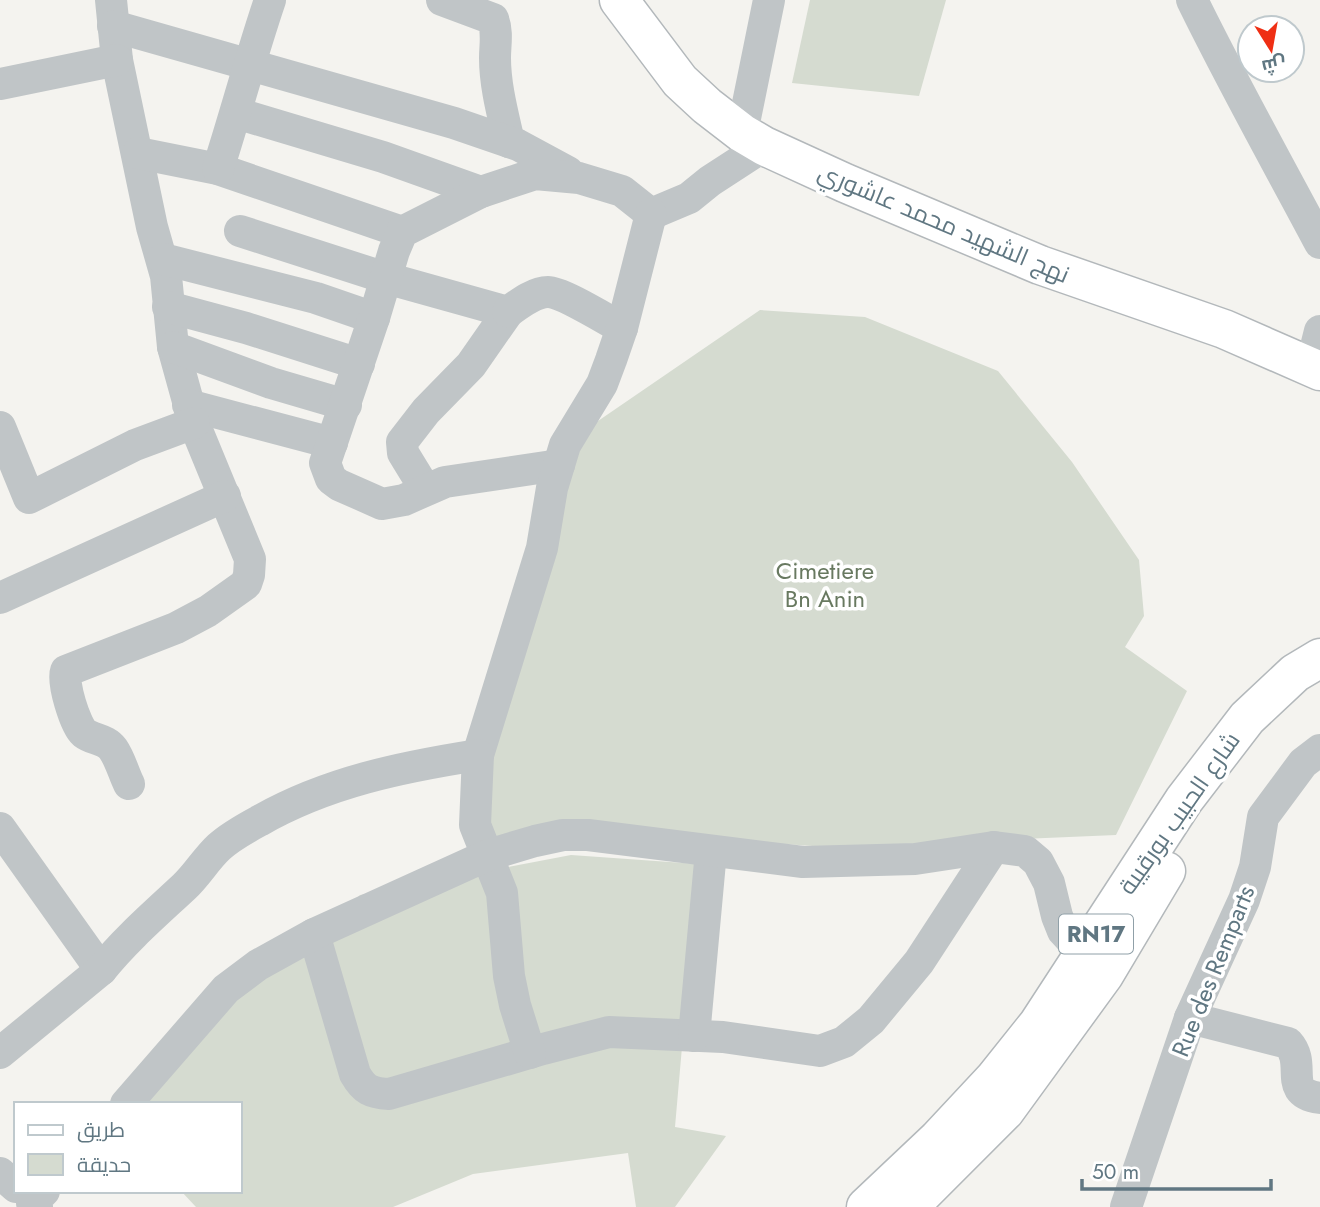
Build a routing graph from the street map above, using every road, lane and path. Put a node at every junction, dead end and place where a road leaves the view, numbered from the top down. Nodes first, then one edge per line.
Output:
1 (270, 0) edge
2 (435, 0) edge
3 (442, 0) edge
4 (619, 0) edge
5 (769, 0) edge
6 (1192, 0) edge
7 (112, 13) edge
8 (117, 60) junction
9 (248, 65) junction
10 (0, 85) edge
11 (236, 113) junction
12 (753, 139) junction
13 (509, 142) junction
14 (138, 153) junction
15 (218, 169) junction
16 (579, 178) junction
17 (481, 192) junction
18 (651, 214) junction
19 (240, 231) dead end
20 (402, 232) junction
21 (1320, 243) edge
22 (163, 259) junction
23 (386, 278) junction
24 (168, 307) junction
25 (509, 312) junction
26 (374, 318) junction
27 (622, 328) junction
28 (173, 347) junction
29 (1317, 356) edge
30 (359, 364) junction
31 (346, 405) junction
32 (191, 414) junction
33 (0, 427) edge
34 (332, 443) junction
35 (559, 465) junction
36 (425, 489) junction
37 (225, 496) junction
38 (0, 598) edge
39 (1320, 658) edge
40 (1320, 686) edge
41 (1320, 750) edge
42 (478, 755) junction
43 (129, 785) dead end
44 (0, 828) edge
45 (994, 847) junction
46 (712, 851) junction
47 (488, 855) junction
48 (314, 934) junction
49 (1094, 964) junction
50 (101, 970) junction
51 (1190, 1018) junction
52 (694, 1036) junction
53 (0, 1053) edge
54 (530, 1053) junction
55 (1320, 1098) edge
56 (128, 1102) edge
57 (0, 1172) edge
58 (14, 1183) edge
59 (866, 1207) edge
60 (909, 1207) edge
61 (1126, 1207) edge

1 - 9 street
2 - 3 street
3 - 13 street
4 - 12 main road, نهج الشهيد محمد عاشوري
5 - 12 street
6 - 21 street
7 - 8 street
7 - 9 street
8 - 10 street
8 - 14 street
9 - 11 street
9 - 13 street
11 - 15 street
11 - 17 street
12 - 18 street
12 - 29 main road, نهج الشهيد محمد عاشوري
13 - 16 street
14 - 15 street
14 - 22 street
15 - 20 street
16 - 17 street
16 - 18 street
17 - 20 street
18 - 27 street
19 - 23 street
20 - 23 street
22 - 24 street
22 - 26 street
23 - 25 street
23 - 26 street
24 - 28 street
24 - 30 street
25 - 27 street
25 - 36 street
26 - 30 street
27 - 35 street
28 - 31 street
28 - 32 street
30 - 31 street
31 - 34 street
32 - 33 street
32 - 34 street
32 - 37 street
34 - 36 street
35 - 36 street
35 - 42 street
37 - 38 street
37 - 43 street
39 - 49 main road, شارع الحبيب بورقيبة / RN17
40 - 49 main road, شارع الحبيب بورقيبة / RN17
41 - 51 street, Rue des Remparts
42 - 47 street
42 - 50 street
44 - 50 street
45 - 46 street
45 - 49 street
45 - 52 street
46 - 47 street
46 - 52 street
47 - 48 street
47 - 54 street
48 - 54 street
48 - 56 street
49 - 59 main road, شارع الحبيب بورقيبة / RN17
49 - 60 main road, شارع الحبيب بورقيبة / RN17
50 - 53 street
51 - 55 street
51 - 61 street, Rue des Remparts
52 - 54 street
57 - 58 street

